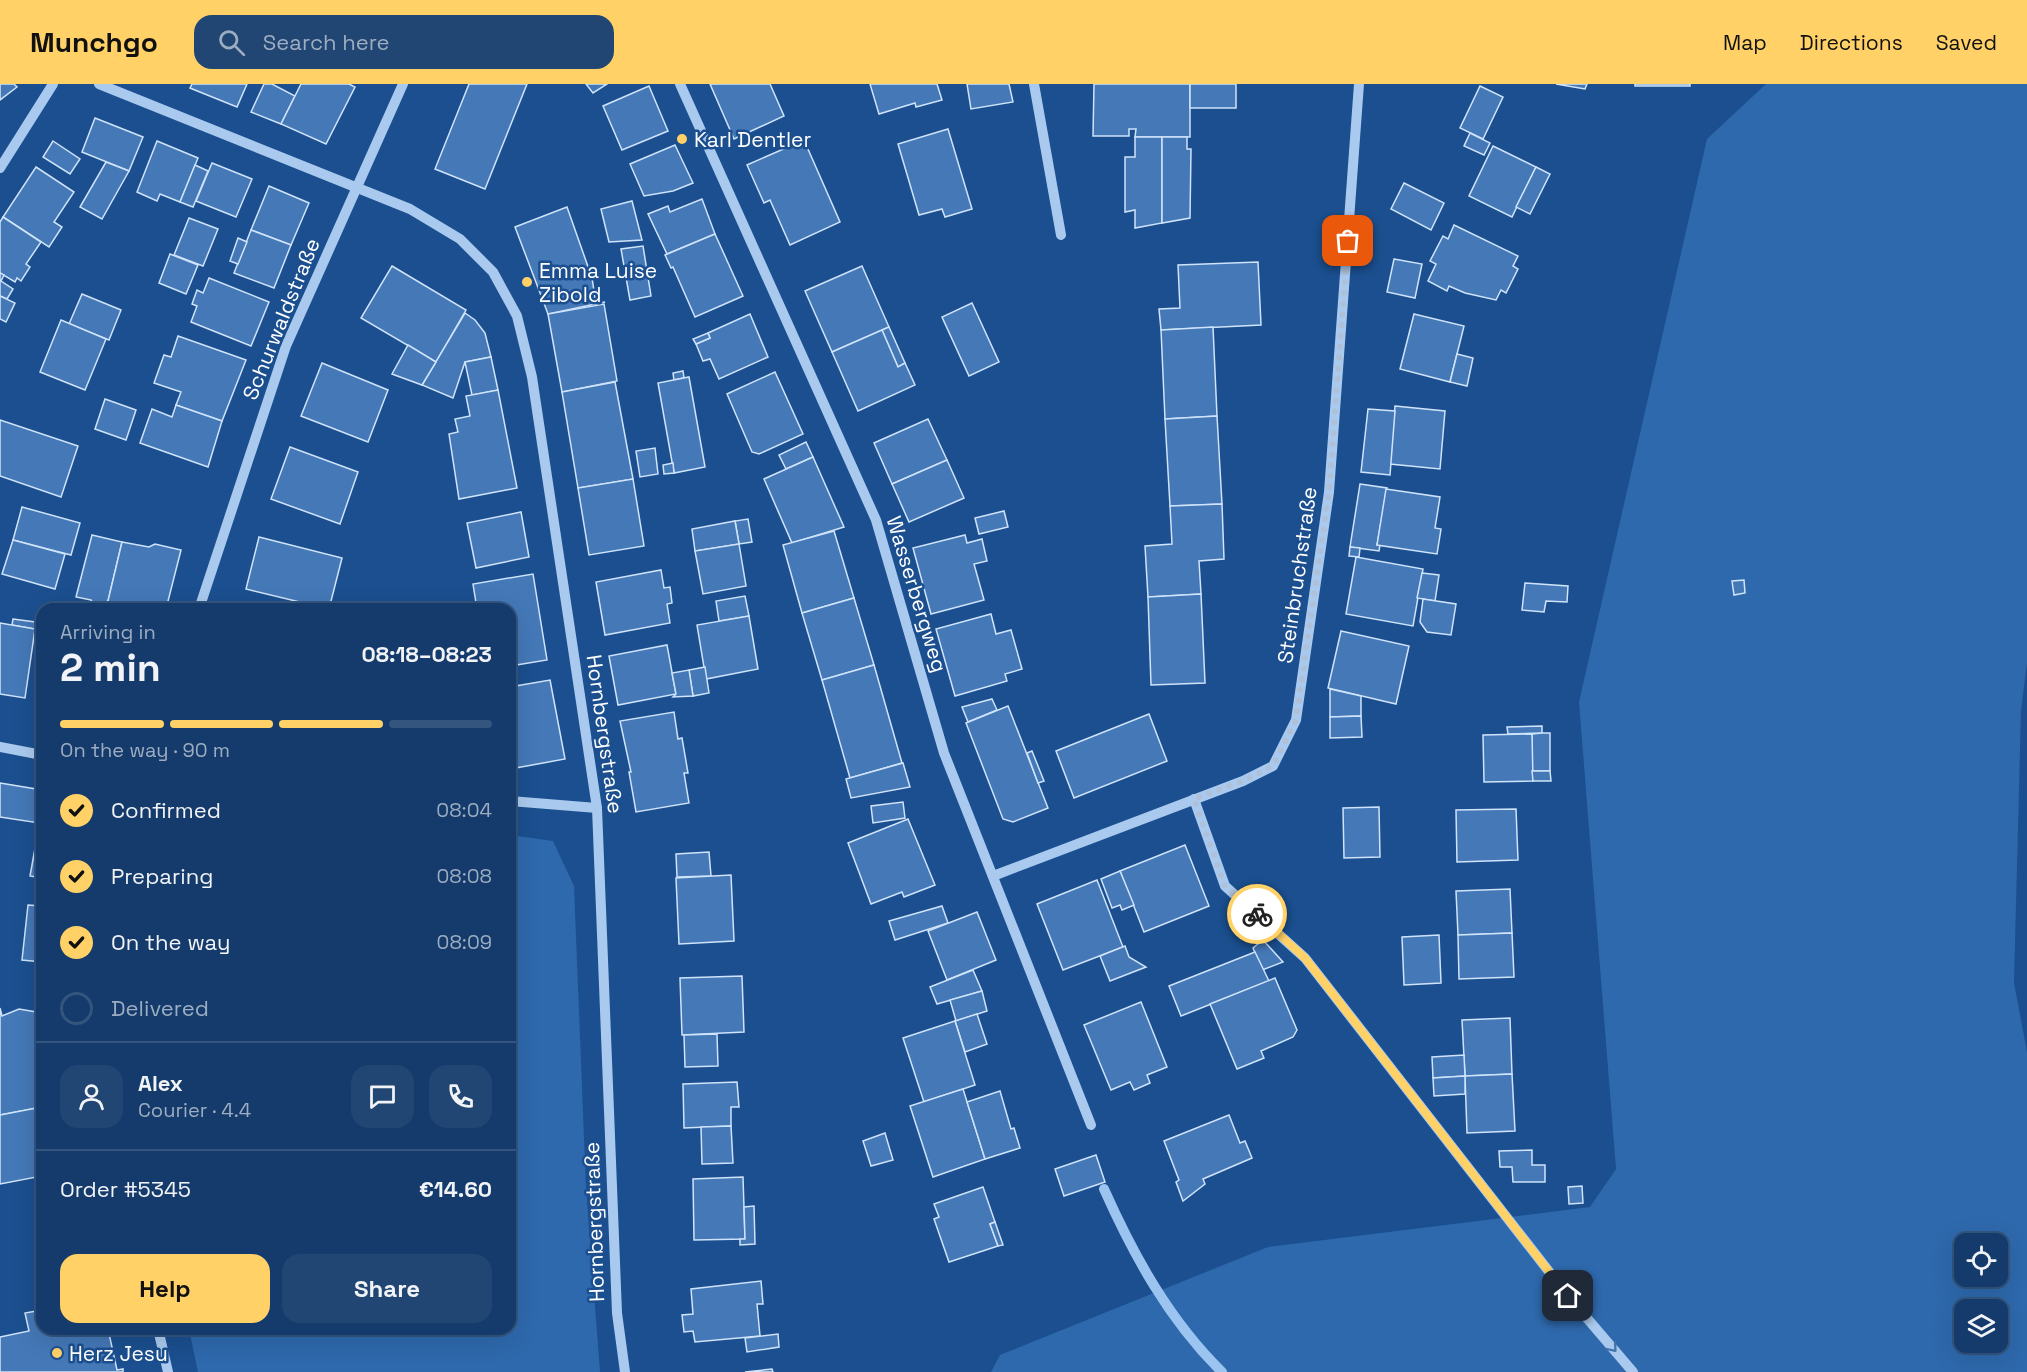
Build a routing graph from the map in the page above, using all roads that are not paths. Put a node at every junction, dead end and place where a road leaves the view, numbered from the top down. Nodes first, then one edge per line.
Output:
1 (53, 84) edge
2 (99, 84) edge
3 (403, 84) edge
4 (680, 84) edge
5 (1034, 84) edge
6 (1359, 84) edge
7 (0, 168) edge
8 (358, 189) junction
9 (1061, 235) dead end
10 (201, 603) edge
11 (0, 747) edge
12 (36, 753) edge
13 (1194, 799) junction
14 (516, 801) edge
15 (597, 808) junction
16 (993, 876) junction
17 (1091, 1125) dead end
18 (159, 1335) edge
19 (168, 1372) edge
20 (625, 1372) edge
21 (1633, 1372) edge

1 - 7 street
2 - 8 street, Hornbergstraße
3 - 8 street, Schurwaldstraße
4 - 16 street, Wasserbergweg
5 - 9 street
6 - 13 street, Steinbruchstraße
8 - 10 street, Schurwaldstraße
8 - 15 street, Hornbergstraße
11 - 12 street
13 - 16 street, Steinbruchstraße
13 -> 21 street
14 - 15 street
15 - 20 street, Hornbergstraße
16 - 17 street, Wasserbergweg
18 - 19 street

